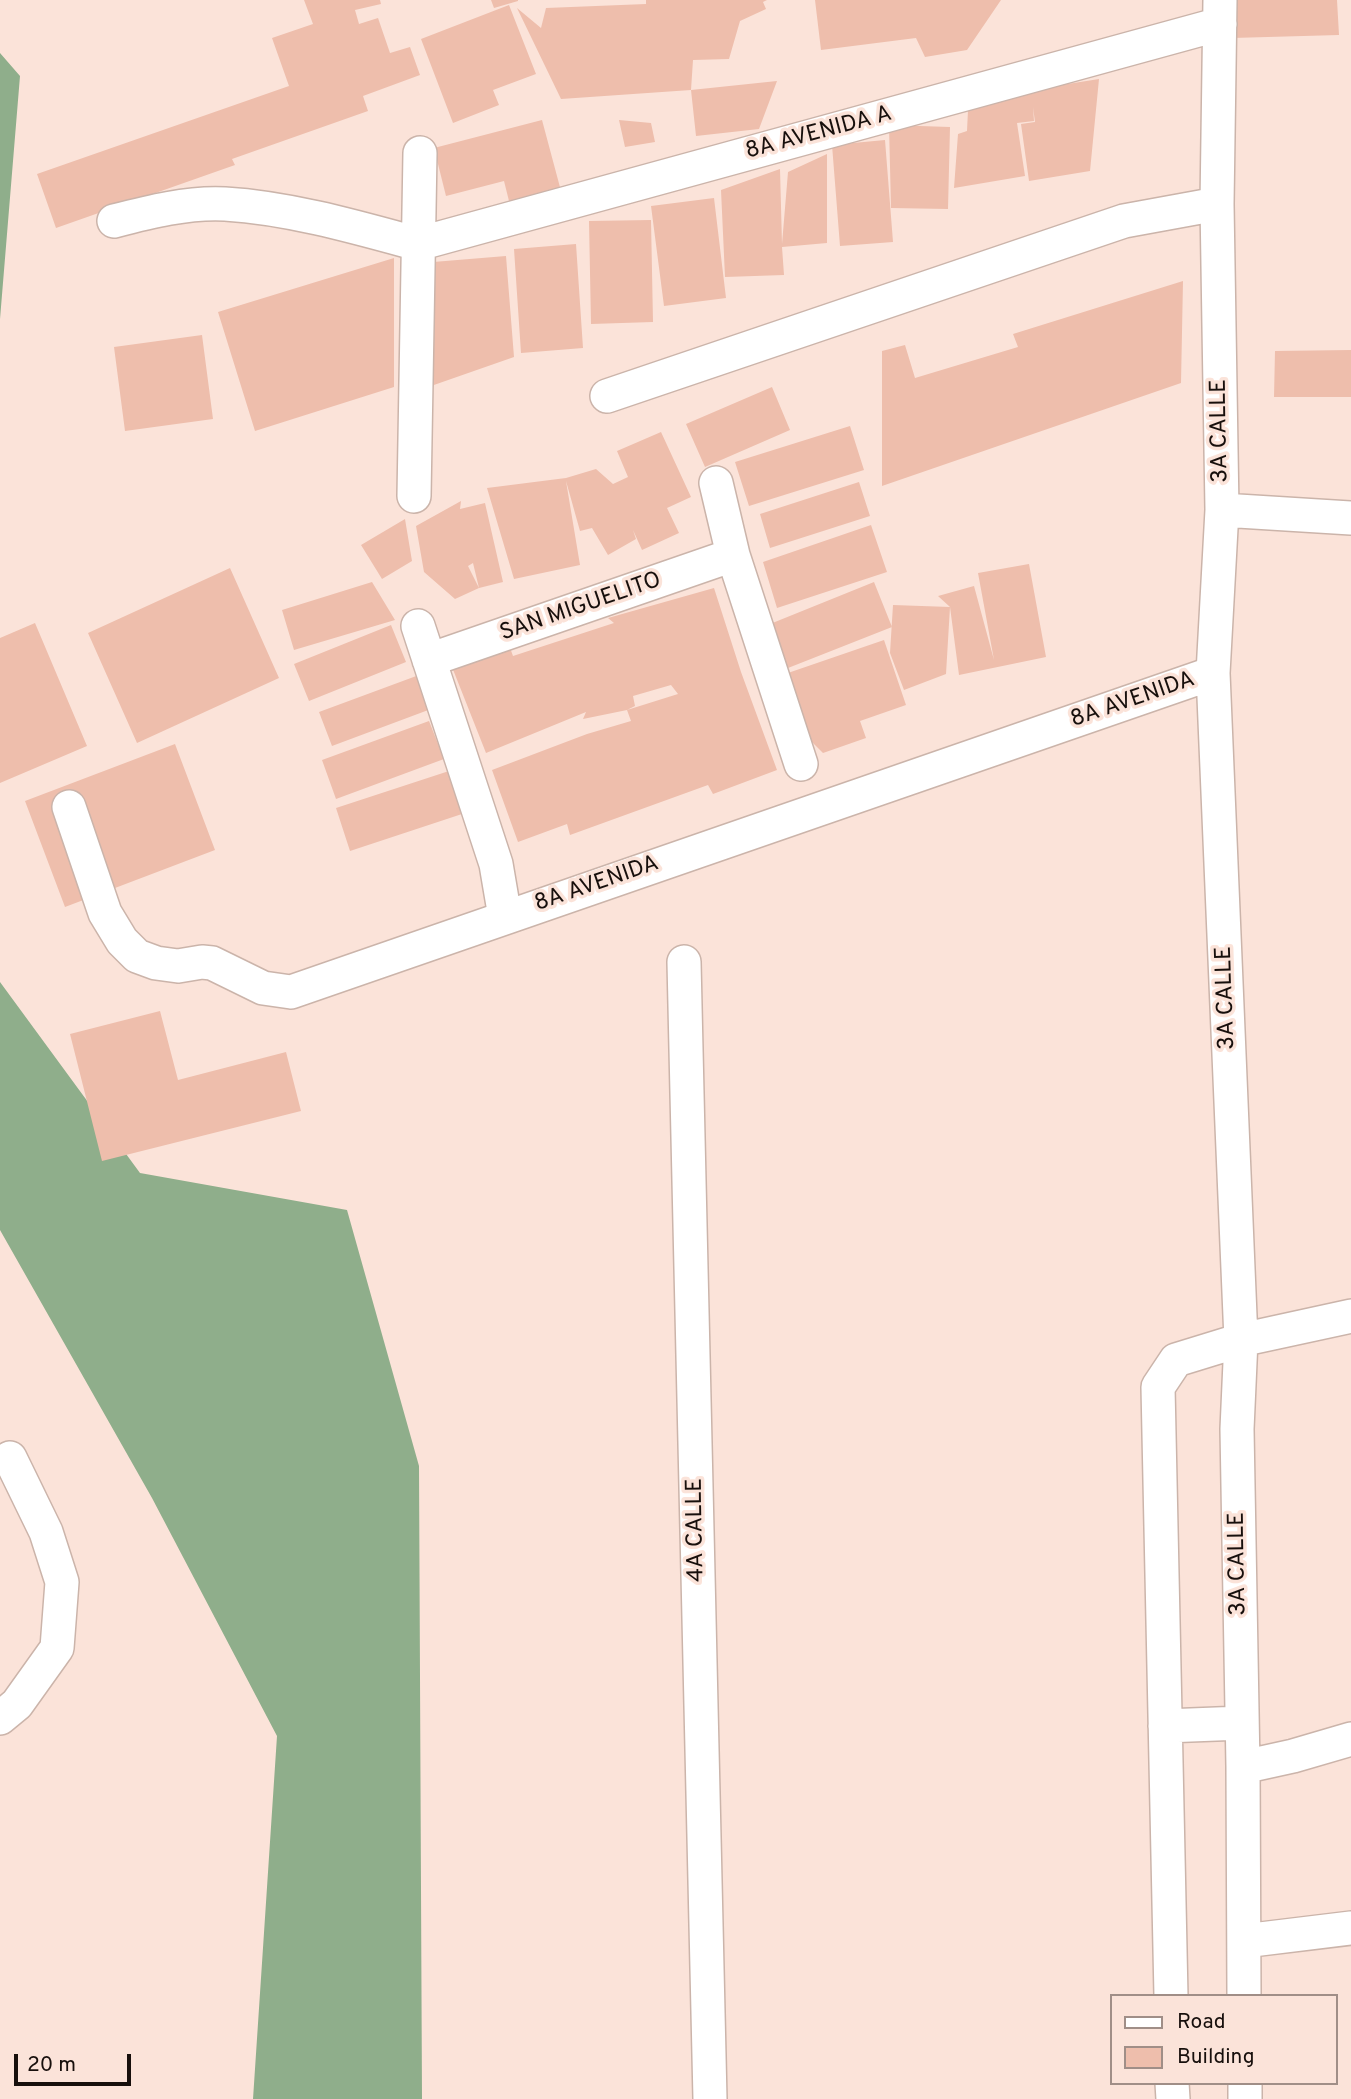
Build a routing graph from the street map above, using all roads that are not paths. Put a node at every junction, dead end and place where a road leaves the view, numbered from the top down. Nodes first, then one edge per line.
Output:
1 (1220, 12) edge
2 (421, 153) dead end
3 (1217, 204) junction
4 (114, 220) dead end
5 (418, 244) junction
6 (607, 396) dead end
7 (716, 483) dead end
8 (414, 496) dead end
9 (1222, 510) junction
10 (1351, 518) edge
11 (733, 555) junction
12 (418, 626) dead end
13 (429, 660) junction
14 (1213, 673) junction
15 (801, 764) dead end
16 (69, 807) dead end
17 (505, 917) junction
18 (684, 962) dead end
19 (1351, 1315) edge
20 (1241, 1340) junction
21 (10, 1458) dead end
22 (0, 1718) edge
23 (1242, 1723) junction
24 (1165, 1726) junction
25 (1351, 1739) edge
26 (1243, 1767) junction
27 (1351, 1928) edge
28 (1244, 1941) junction
29 (1171, 1994) edge
30 (1244, 1994) edge
31 (710, 2099) edge

1 - 3 street, 3A CALLE
1 - 5 street, 8A AVENIDA A
2 - 5 street
3 - 6 street
3 - 9 street, 3A CALLE
4 - 5 street
5 - 8 street
7 - 11 street
9 - 10 street
9 - 14 street, 3A CALLE
11 - 13 street, SAN MIGUELITO
11 - 15 street
12 - 13 street
13 - 17 street
14 - 17 street, 8A AVENIDA
14 - 20 street, 3A CALLE
16 - 17 street, 8A AVENIDA
18 - 31 street, 4A CALLE
19 - 20 street
20 - 23 street, 3A CALLE
20 - 24 street
21 - 22 street
23 - 24 street
23 - 26 street, 3A CALLE
24 - 29 street
25 - 26 street
26 - 28 street, 3A CALLE
27 - 28 street
28 - 30 street, 3A CALLE

